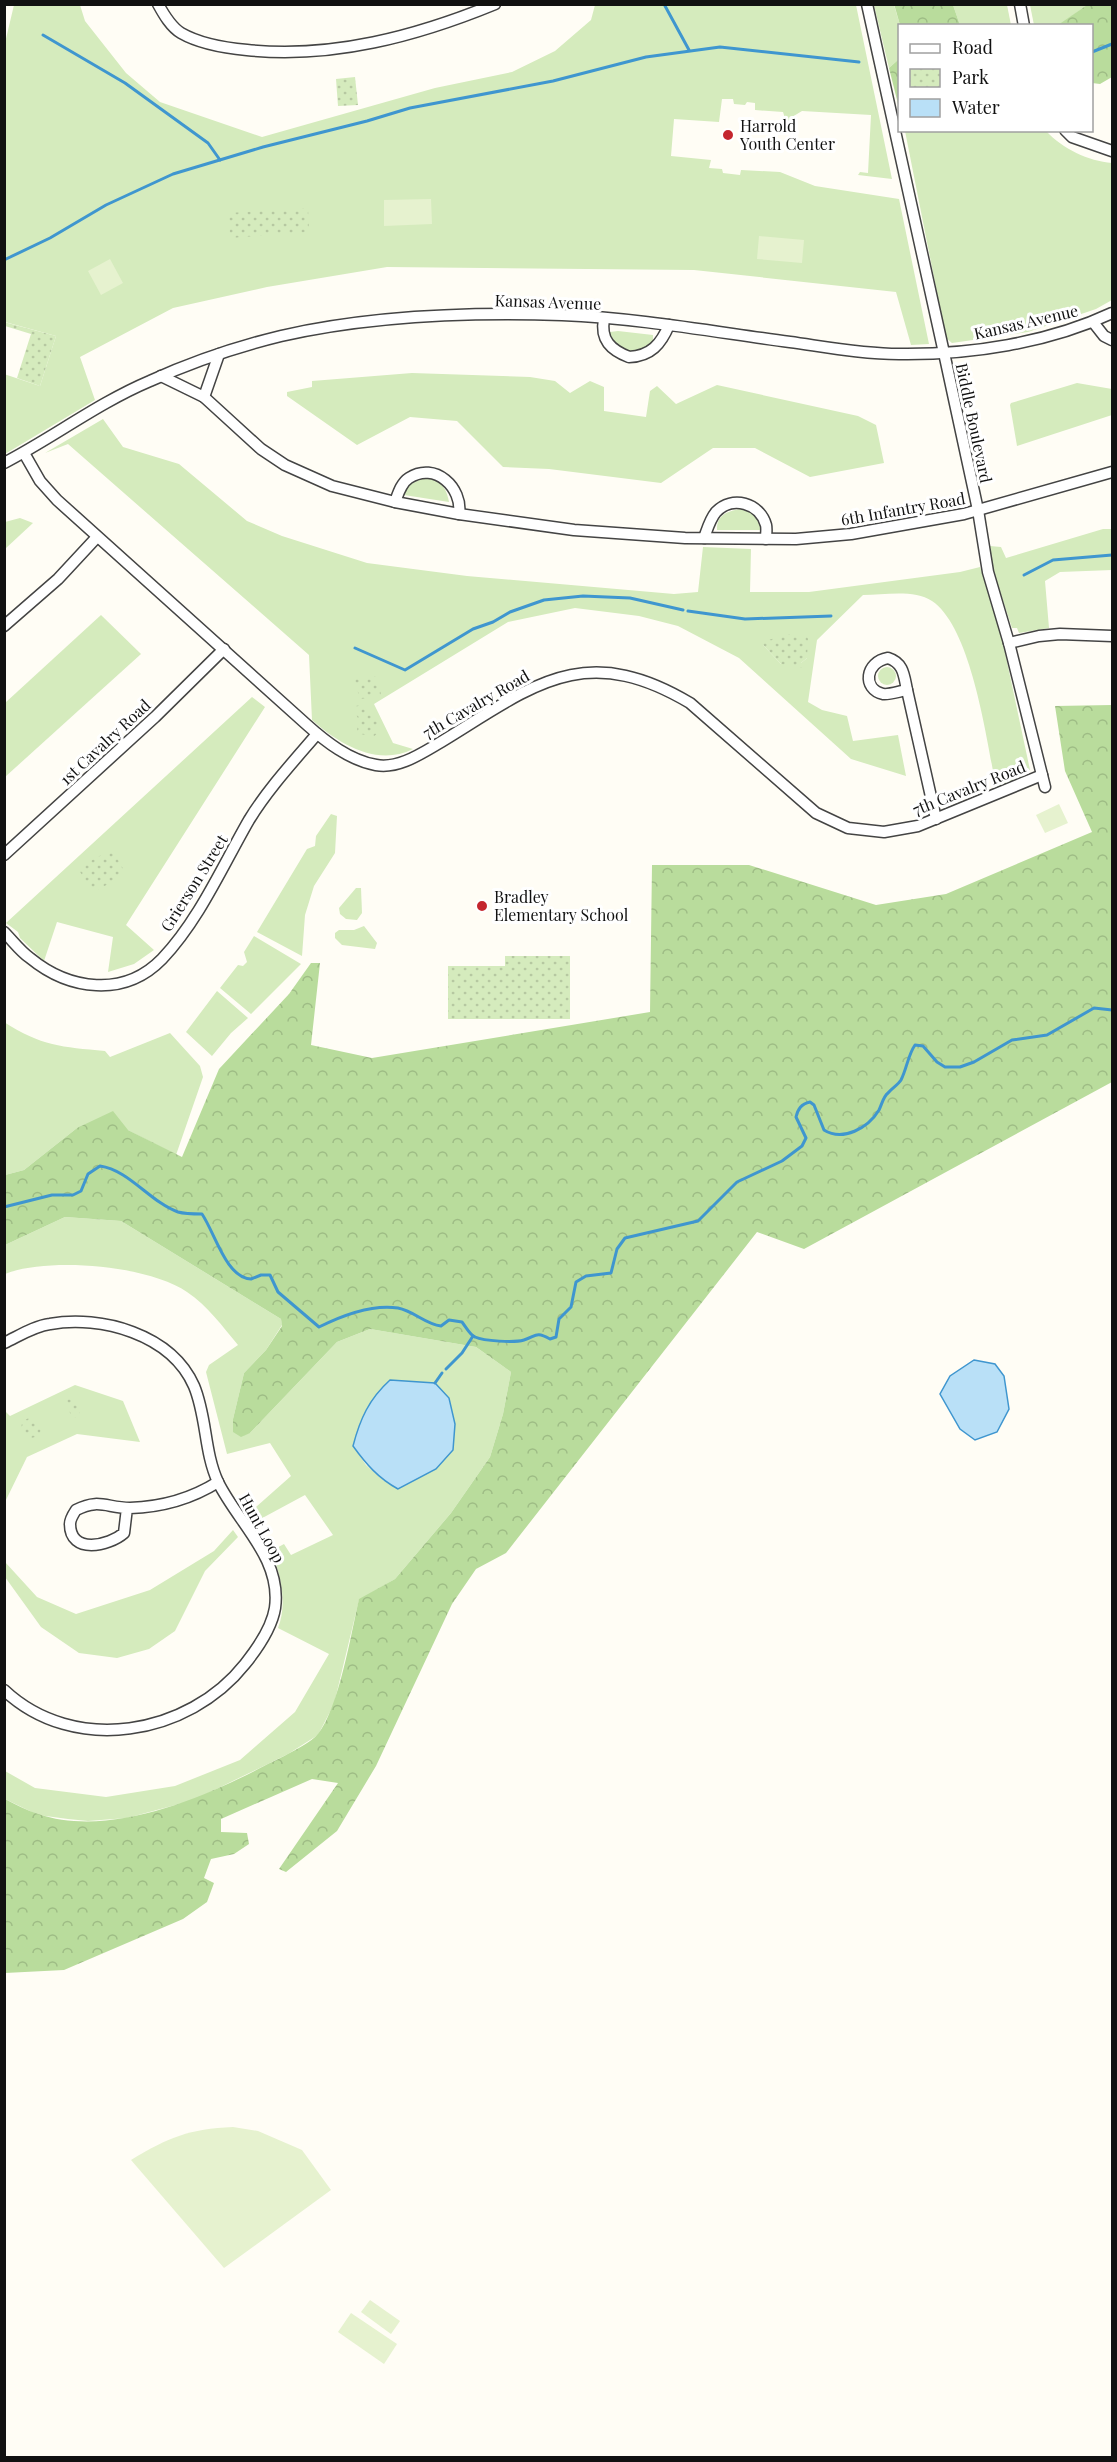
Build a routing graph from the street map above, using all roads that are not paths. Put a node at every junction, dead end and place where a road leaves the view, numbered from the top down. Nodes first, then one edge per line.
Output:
1 (158, 4) edge
2 (495, 4) edge
3 (867, 4) edge
4 (1020, 4) edge
5 (1024, 24) edge
6 (1067, 132) edge
7 (1113, 151) edge
8 (1113, 313) edge
9 (604, 319) junction
10 (1093, 322) junction
11 (669, 325) junction
12 (1113, 340) edge
13 (944, 353) junction
14 (219, 354) junction
15 (161, 376) junction
16 (204, 397) junction
17 (24, 453) junction
18 (4, 463) edge
19 (1113, 472) edge
20 (395, 502) junction
21 (978, 510) junction
22 (459, 514) junction
23 (97, 537) junction
24 (704, 538) junction
25 (766, 539) junction
26 (4, 626) edge
27 (1113, 636) edge
28 (1009, 643) junction
29 (224, 649) junction
30 (907, 690) dead end
31 (317, 734) junction
32 (1043, 781) joint
33 (936, 819) junction
34 (4, 855) edge
35 (4, 932) edge
36 (4, 1343) edge
37 (218, 1482) junction
38 (127, 1508) junction
39 (4, 1690) edge

1 - 2 street
3 - 13 street, Biddle Boulevard
4 - 5 street
6 - 7 street
8 - 10 street, Kansas Avenue
9 - 11 street, Kansas Avenue
9 - 11 street
9 - 14 street, Kansas Avenue
10 - 12 street
10 - 13 street, Kansas Avenue
11 - 13 street, Kansas Avenue
13 - 21 street, Biddle Boulevard
14 - 15 street, Kansas Avenue
14 - 16 street
15 - 16 street, 6th Infantry Road
15 - 17 street, Kansas Avenue
16 - 20 street, 6th Infantry Road
17 - 18 street, Kansas Avenue
17 - 23 street, 7th Cavalry Road
19 - 21 street, 6th Infantry Road
20 - 22 street, 6th Infantry Road
20 - 22 street
21 - 25 street, 6th Infantry Road
21 - 28 street, Biddle Boulevard
22 - 24 street, 6th Infantry Road
23 - 26 street
23 - 29 street, 7th Cavalry Road
24 - 25 street, 6th Infantry Road
24 - 25 street
27 - 28 street
28 - 32 street, Biddle Boulevard
29 - 31 street, 7th Cavalry Road
29 - 34 street, 1st Cavalry Road
30 - 33 street
31 - 33 street, 7th Cavalry Road
31 - 35 street, Grierson Street
32 - 33 street, 7th Cavalry Road
36 - 37 street, Hunt Loop
37 - 38 street
37 - 39 street, Hunt Loop
38 - 38 street

